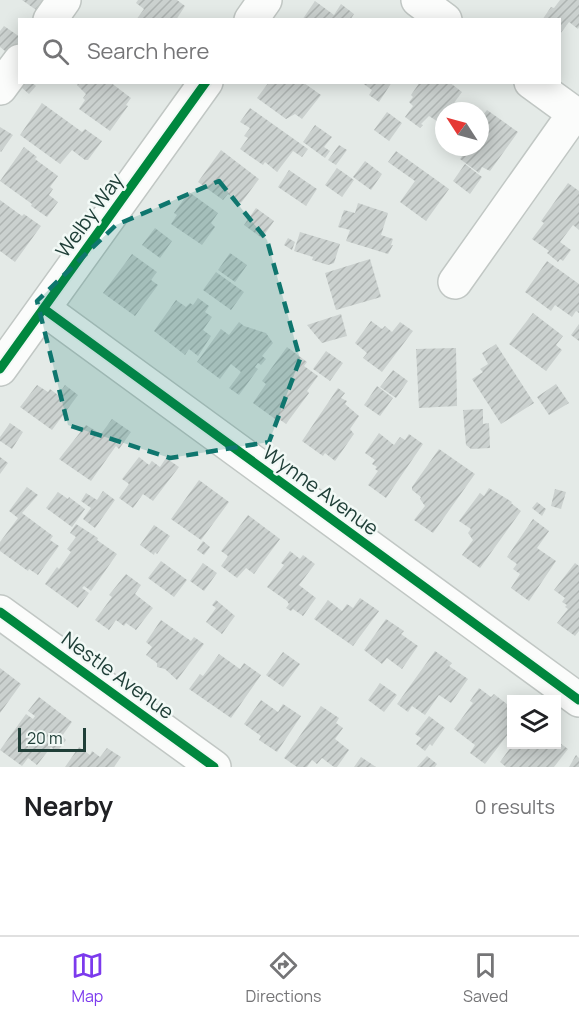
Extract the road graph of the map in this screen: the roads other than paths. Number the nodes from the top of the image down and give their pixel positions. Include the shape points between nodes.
1 (64, 0) edge
2 (265, 0) edge
3 (418, 0) edge
4 (51, 18) edge
5 (252, 18) edge
6 (442, 18) edge
7 (18, 64) edge
8 (205, 84) edge
9 (534, 84) edge
10 (0, 88) edge
11 (577, 116) edge
12 (455, 282) dead end
13 (44, 309) junction
14 (0, 369) edge
15 (0, 612) edge
16 (579, 700) edge
17 (214, 767) edge

1 - 4 street
2 - 5 street
3 - 6 street
7 - 10 street
8 - 13 street, Welby Way
9 - 11 street
11 - 12 street
13 - 14 street, Welby Way
13 - 16 street, Wynne Avenue
15 - 17 street, Nestle Avenue

